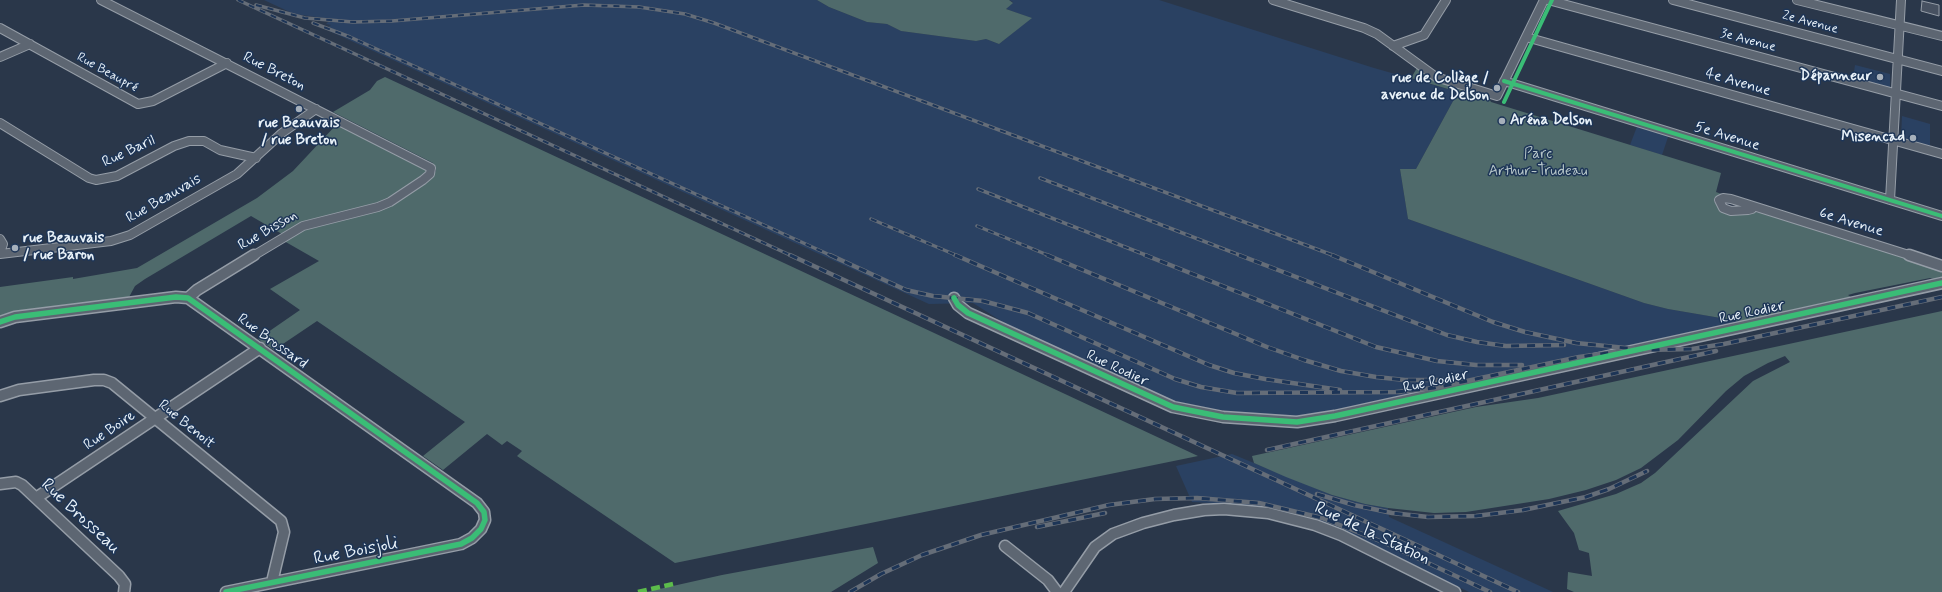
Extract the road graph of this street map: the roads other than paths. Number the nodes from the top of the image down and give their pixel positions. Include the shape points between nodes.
1 (101, 0) edge
2 (1273, 0) edge
3 (1446, 0) edge
4 (1544, 0) edge
5 (1548, 0) edge
6 (1672, 0) edge
7 (1797, 0) edge
8 (1901, 0) edge
9 (1899, 25) junction
10 (0, 28) edge
11 (1942, 36) edge
12 (1526, 37) junction
13 (30, 44) junction
14 (1393, 46) junction
15 (0, 57) edge
16 (1897, 59) junction
17 (227, 63) junction
18 (1942, 71) edge
19 (1504, 81) junction
20 (1897, 94) junction
21 (1942, 106) edge
22 (316, 109) junction
23 (0, 123) edge
24 (1894, 140) junction
25 (1942, 154) edge
26 (256, 158) junction
27 (431, 171) joint
28 (1890, 200) junction
29 (1752, 206) dead end
30 (1942, 216) edge
31 (0, 239) edge
32 (0, 254) edge
33 (1942, 266) edge
34 (1942, 283) edge
35 (188, 298) junction
36 (954, 298) dead end
37 (0, 322) edge
38 (260, 348) junction
39 (0, 396) edge
40 (155, 419) junction
41 (0, 484) edge
42 (36, 498) junction
43 (484, 524) joint
44 (1005, 546) dead end
45 (272, 582) junction
46 (124, 592) edge
47 (226, 592) edge
48 (1057, 592) edge
49 (1064, 592) edge
50 (1455, 592) edge

1 - 17 street, Rue Breton
2 - 14 street via 1364,28
3 - 14 street via 1424,35
4 - 12 street
5 - 20 street, 3e Avenue
6 - 16 street, 2e Avenue
7 - 9 street
8 - 9 street
9 - 11 street
9 - 16 street
10 - 13 street, Rue Beaupré
12 - 19 street
12 - 24 street, 4e Avenue
13 - 15 street
13 - 17 street, Rue Beaupré via 138,104 153,101
14 - 19 street via 1436,77 1496,96
16 - 18 street, 2e Avenue
16 - 20 street
17 - 22 street, Rue Breton
19 - 28 street, 5e Avenue
20 - 21 street, 3e Avenue
20 - 24 street
22 - 26 street, Rue Beauvais via 282,132
22 - 27 street, Rue Breton via 426,164
23 - 26 street, Rue Baril via 96,180 117,176 174,146 189,141 204,141 220,150
24 - 25 street, 4e Avenue
24 - 28 street
26 - 32 street, Rue Beauvais via 237,174 120,239
27 - 35 street, Rue Bisson via 423,180 382,206 299,227
28 - 30 street, 5e Avenue
29 - 33 street, 6e Avenue
31 - 32 street via 3,244
34 - 36 street, Rue Rodier via 1335,416 1297,422 1223,417 1173,407 968,313
35 - 37 street via 168,298 15,317
35 - 38 street, Rue Brossard
38 - 40 street, Rue Boire
38 - 43 street, Rue Brossard via 477,503 484,512
39 - 40 street, Rue Benoit via 19,390 104,380 112,383
40 - 42 street, Rue Boire
40 - 45 street, Rue Benoit via 283,524 283,536
41 - 42 street, Rue Brosseau via 19,483
42 - 46 street, Rue Brosseau via 119,576 125,584
43 - 45 street, Rue Boisjoli via 477,534 461,544
44 - 48 street via 1048,580
45 - 47 street, Rue Boisjoli
49 - 50 street, Rue de la Station via 1095,547 1113,534 1174,515 1224,509 1268,513 1315,525

